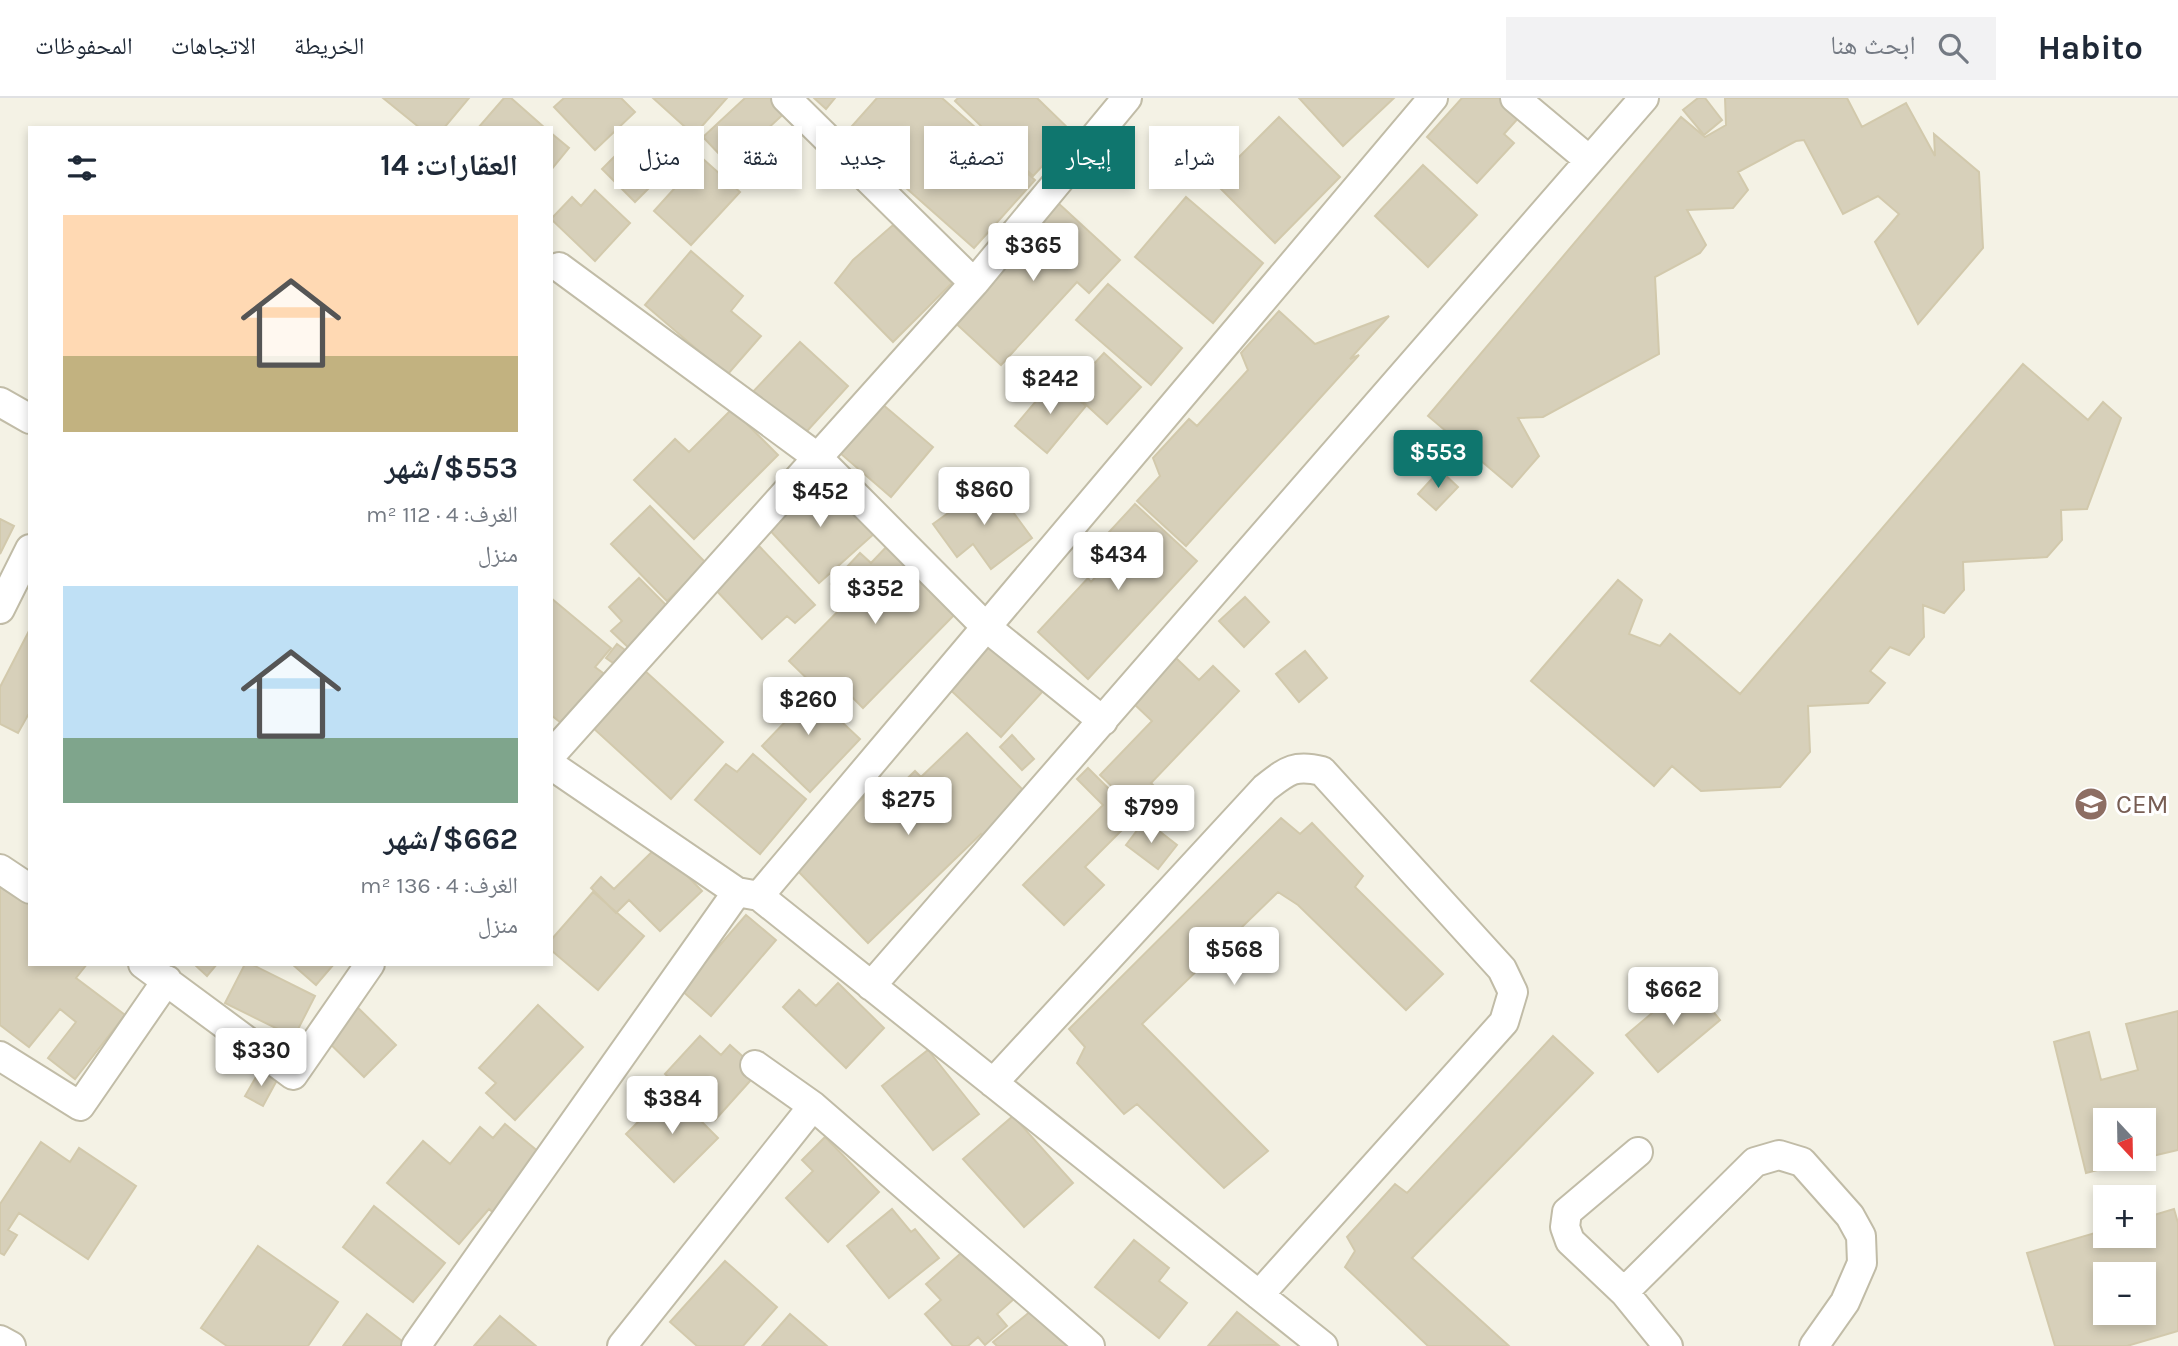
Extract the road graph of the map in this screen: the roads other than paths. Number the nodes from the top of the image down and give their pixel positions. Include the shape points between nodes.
1 (786, 98) edge
2 (1127, 98) edge
3 (1433, 98) edge
4 (1515, 98) edge
5 (1644, 98) edge
6 (1589, 160) junction
7 (559, 267) dead end
8 (974, 283) junction
9 (0, 402) edge
10 (28, 418) edge
11 (817, 457) junction
12 (28, 555) edge
13 (13, 598) edge
14 (986, 627) junction
15 (1103, 722) junction
16 (553, 753) edge
17 (553, 766) edge
18 (0, 869) edge
19 (28, 888) edge
20 (748, 894) junction
21 (146, 966) edge
22 (369, 966) edge
23 (167, 980) junction
24 (872, 986) junction
25 (0, 1056) edge
26 (755, 1065) dead end
27 (993, 1083) junction
28 (813, 1106) junction
29 (1638, 1152) dead end
30 (1624, 1292) junction
31 (1259, 1295) junction
32 (0, 1340) edge
33 (11, 1346) edge
34 (416, 1346) edge
35 (622, 1346) edge
36 (1090, 1346) edge
37 (1323, 1346) edge
38 (1668, 1346) edge
39 (1814, 1346) edge

1 - 8 street
2 - 8 street
3 - 14 street
4 - 6 street
5 - 6 street
6 - 15 street
7 - 11 street
8 - 11 street
9 - 10 street
11 - 14 street
11 - 16 street
12 - 13 street
14 - 15 street
14 - 20 street
15 - 24 street
17 - 20 street
18 - 19 street
20 - 24 street
20 - 34 street
21 - 23 street
22 - 23 street via 293,1075
23 - 25 street via 80,1107
24 - 27 street
26 - 28 street
27 - 31 street
27 - 31 street via 1265,788 1284,773 1304,766 1322,771 1502,970 1513,992 1504,1021
28 - 35 street
28 - 36 street
29 - 30 street via 1567,1212 1565,1227 1570,1241
30 - 38 street
30 - 39 street via 1755,1162 1779,1155 1802,1162 1850,1216 1861,1236 1862,1263 1845,1302
31 - 37 street
32 - 33 street

